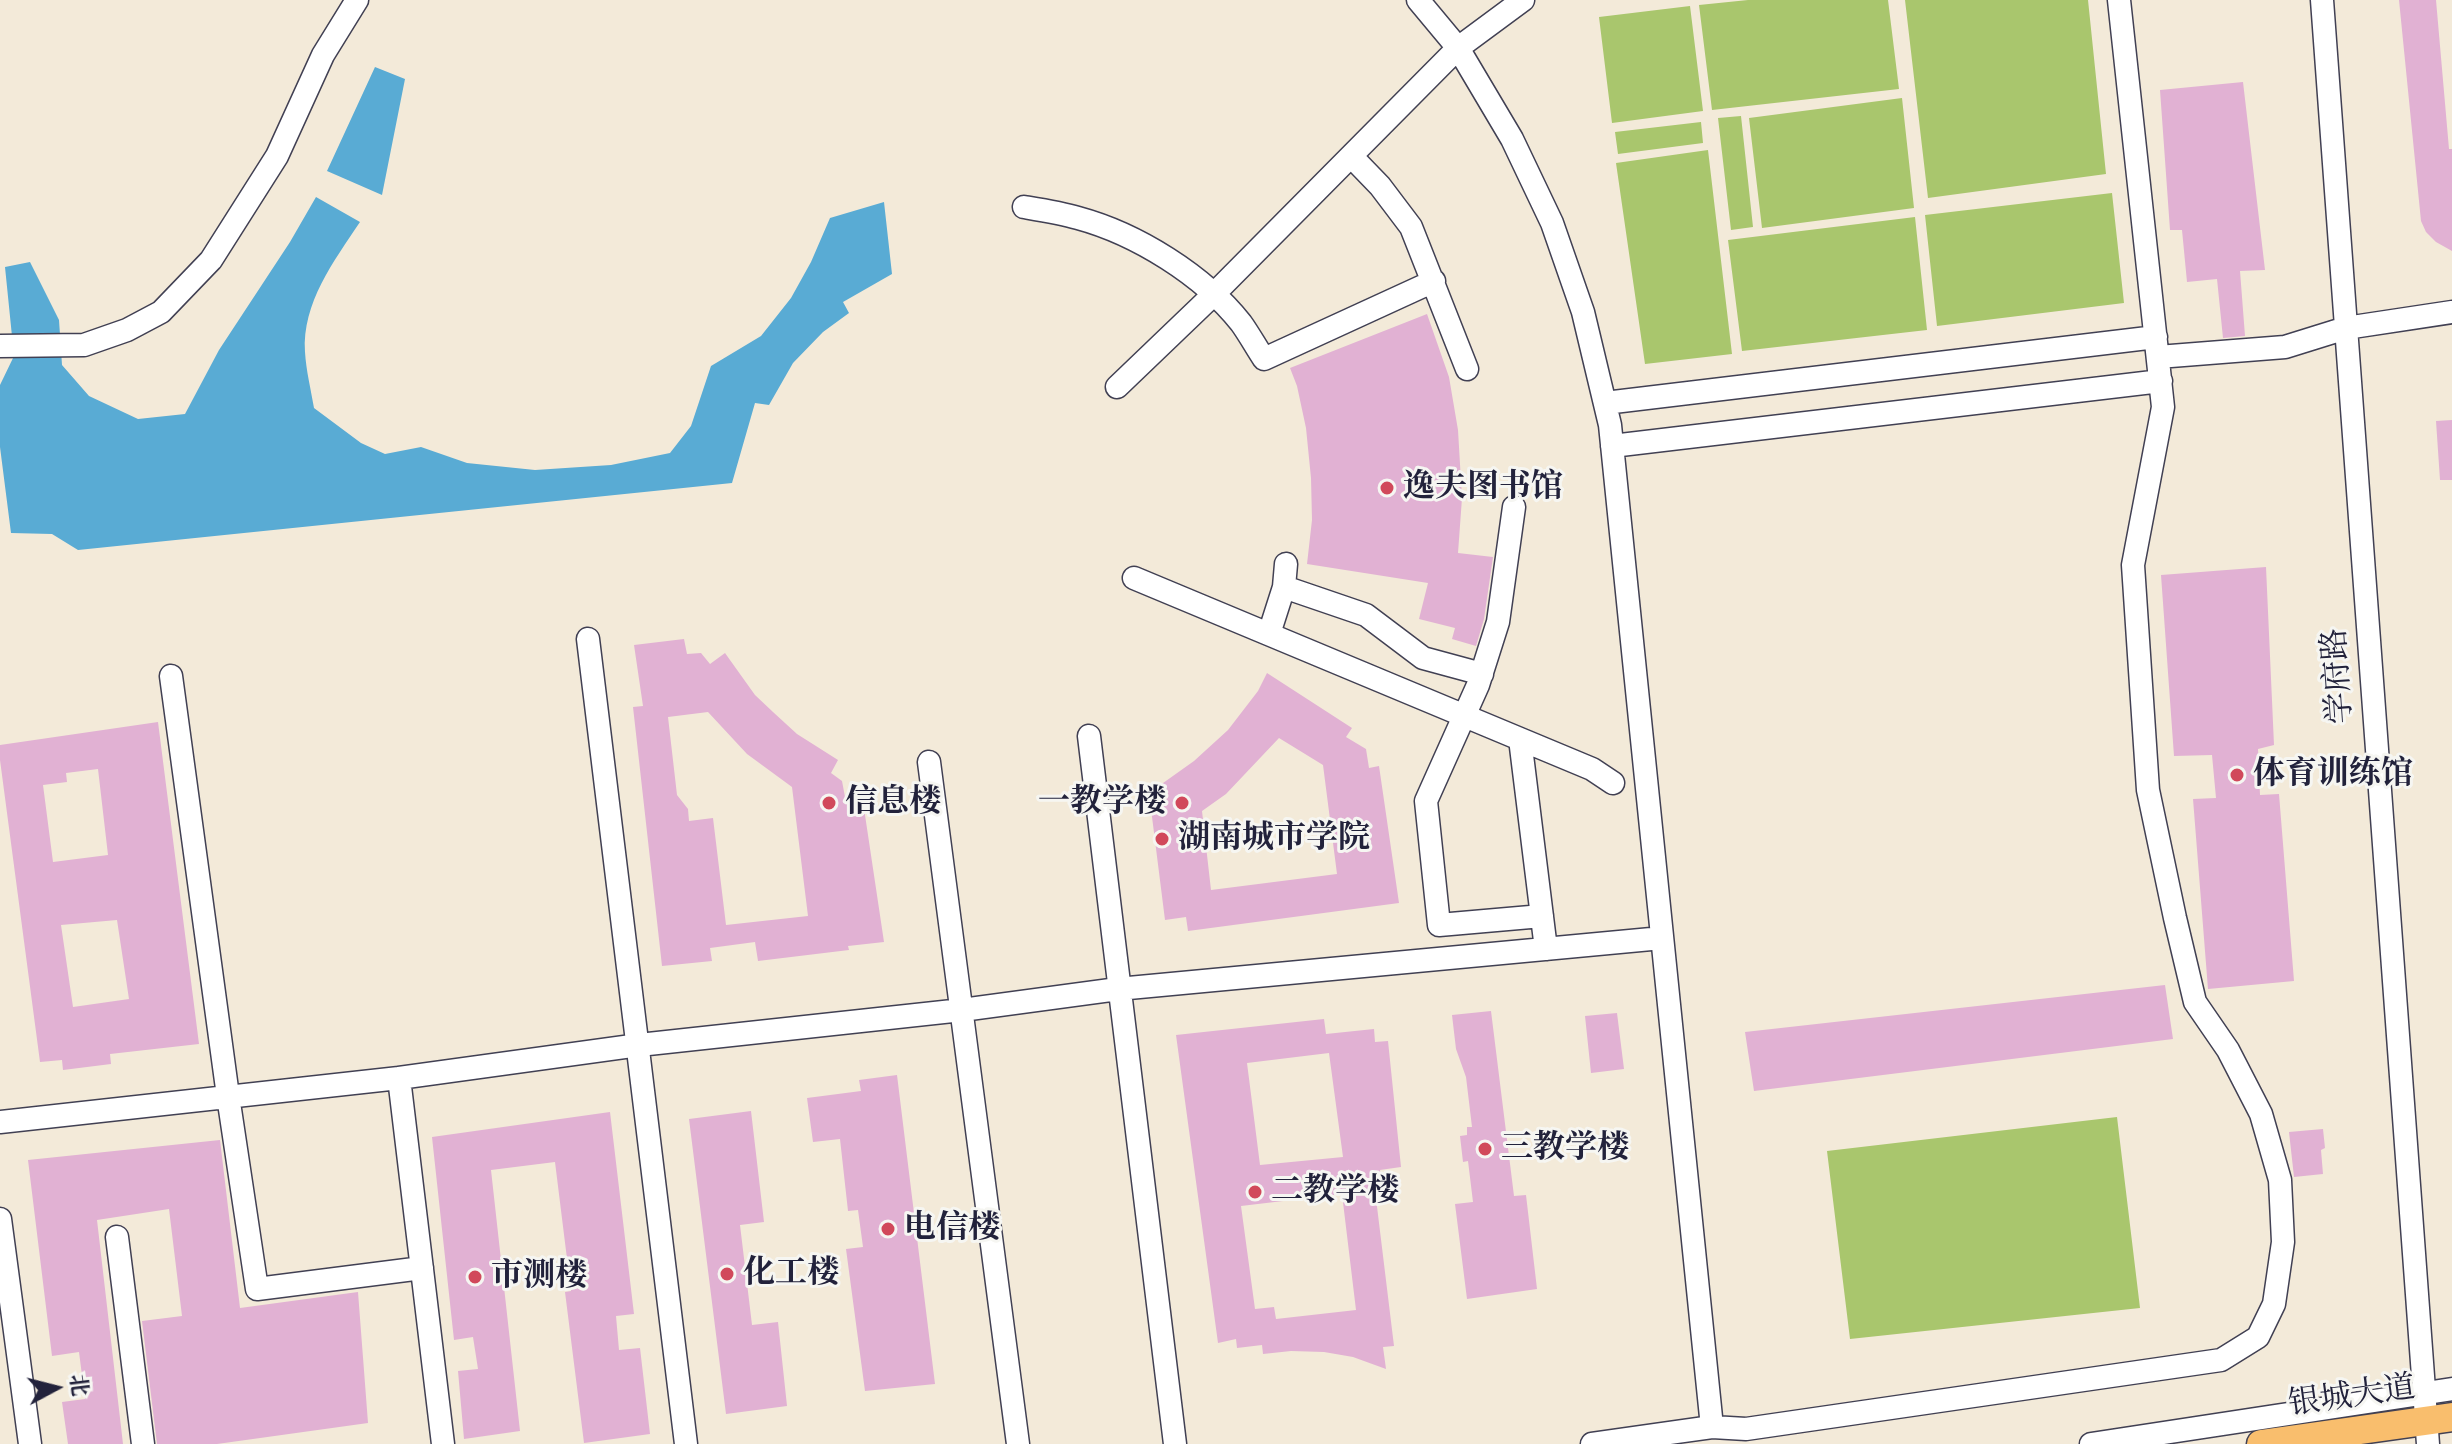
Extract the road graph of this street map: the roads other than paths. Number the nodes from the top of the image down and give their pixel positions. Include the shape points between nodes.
1 (357, 0) edge
2 (1418, 0) edge
3 (1523, 0) edge
4 (2119, 0) edge
5 (2322, 0) edge
6 (1458, 48) junction
7 (1351, 156) junction
8 (1024, 207) dead end
9 (1434, 281) junction
10 (1214, 294) junction
11 (2452, 312) edge
12 (2346, 328) junction
13 (0, 346) edge
14 (2157, 347) junction
15 (1467, 369) dead end
16 (2161, 381) junction
17 (1117, 387) dead end
18 (1605, 403) junction
19 (1612, 446) junction
20 (1514, 507) dead end
21 (1286, 564) dead end
22 (1134, 578) dead end
23 (1284, 587) junction
24 (1269, 634) junction
25 (588, 639) dead end
26 (1482, 674) junction
27 (171, 676) dead end
28 (1464, 716) junction
29 (1089, 736) dead end
30 (1520, 739) junction
31 (929, 762) dead end
32 (1613, 783) dead end
33 (1542, 916) junction
34 (1662, 938) junction
35 (1546, 949) junction
36 (1118, 989) junction
37 (962, 1010) junction
38 (639, 1045) junction
39 (399, 1078) junction
40 (228, 1096) junction
41 (0, 1122) edge
42 (0, 1219) edge
43 (117, 1237) dead end
44 (422, 1268) junction
45 (2452, 1389) edge
46 (2433, 1418) edge
47 (1712, 1427) junction
48 (30, 1444) edge
49 (143, 1444) edge
50 (443, 1444) edge
51 (686, 1444) edge
52 (1018, 1444) edge
53 (1175, 1444) edge
54 (1592, 1444) edge
55 (2091, 1444) edge
56 (2261, 1444) edge

1 - 13 street via 323,55 277,156 211,260 161,312 84,345
2 - 6 street
3 - 6 street
4 - 14 street
5 - 12 street, 学府路
6 - 7 street
6 - 18 street via 1512,139 1552,223 1583,312
7 - 9 street via 1411,227
7 - 10 street
8 - 10 street via 1123,234
9 - 10 street via 1264,359
9 - 15 street
10 - 17 street
11 - 12 street
12 - 14 street via 2285,347
12 - 46 street, 学府路
14 - 16 street
14 - 18 street
16 - 19 street
16 - 47 street via 2163,407 2133,565 2148,790 2195,1002 2228,1050 2261,1114 2280,1180 2283,1242 2274,1304 2258,1337 2221,1360 1746,1429
18 - 19 street
19 - 34 street
20 - 26 street via 1498,622
21 - 23 street
22 - 24 street
23 - 24 street
23 - 26 street via 1366,615 1423,658
24 - 28 street
25 - 38 street
26 - 28 street
27 - 40 street
28 - 30 street
28 - 33 street via 1426,801 1439,925
29 - 36 street
30 - 32 street
30 - 33 street
31 - 37 street
33 - 35 street
34 - 35 street
34 - 47 street
35 - 36 street
36 - 37 street
36 - 53 street
37 - 38 street
37 - 52 street
38 - 39 street
38 - 51 street
39 - 40 street
39 - 44 street
40 - 41 street
40 - 44 street via 257,1289
42 - 48 street
43 - 49 street
44 - 50 street
45 - 46 street
46 - 55 street
46 - 56 main road, 银城大道
47 - 54 street

